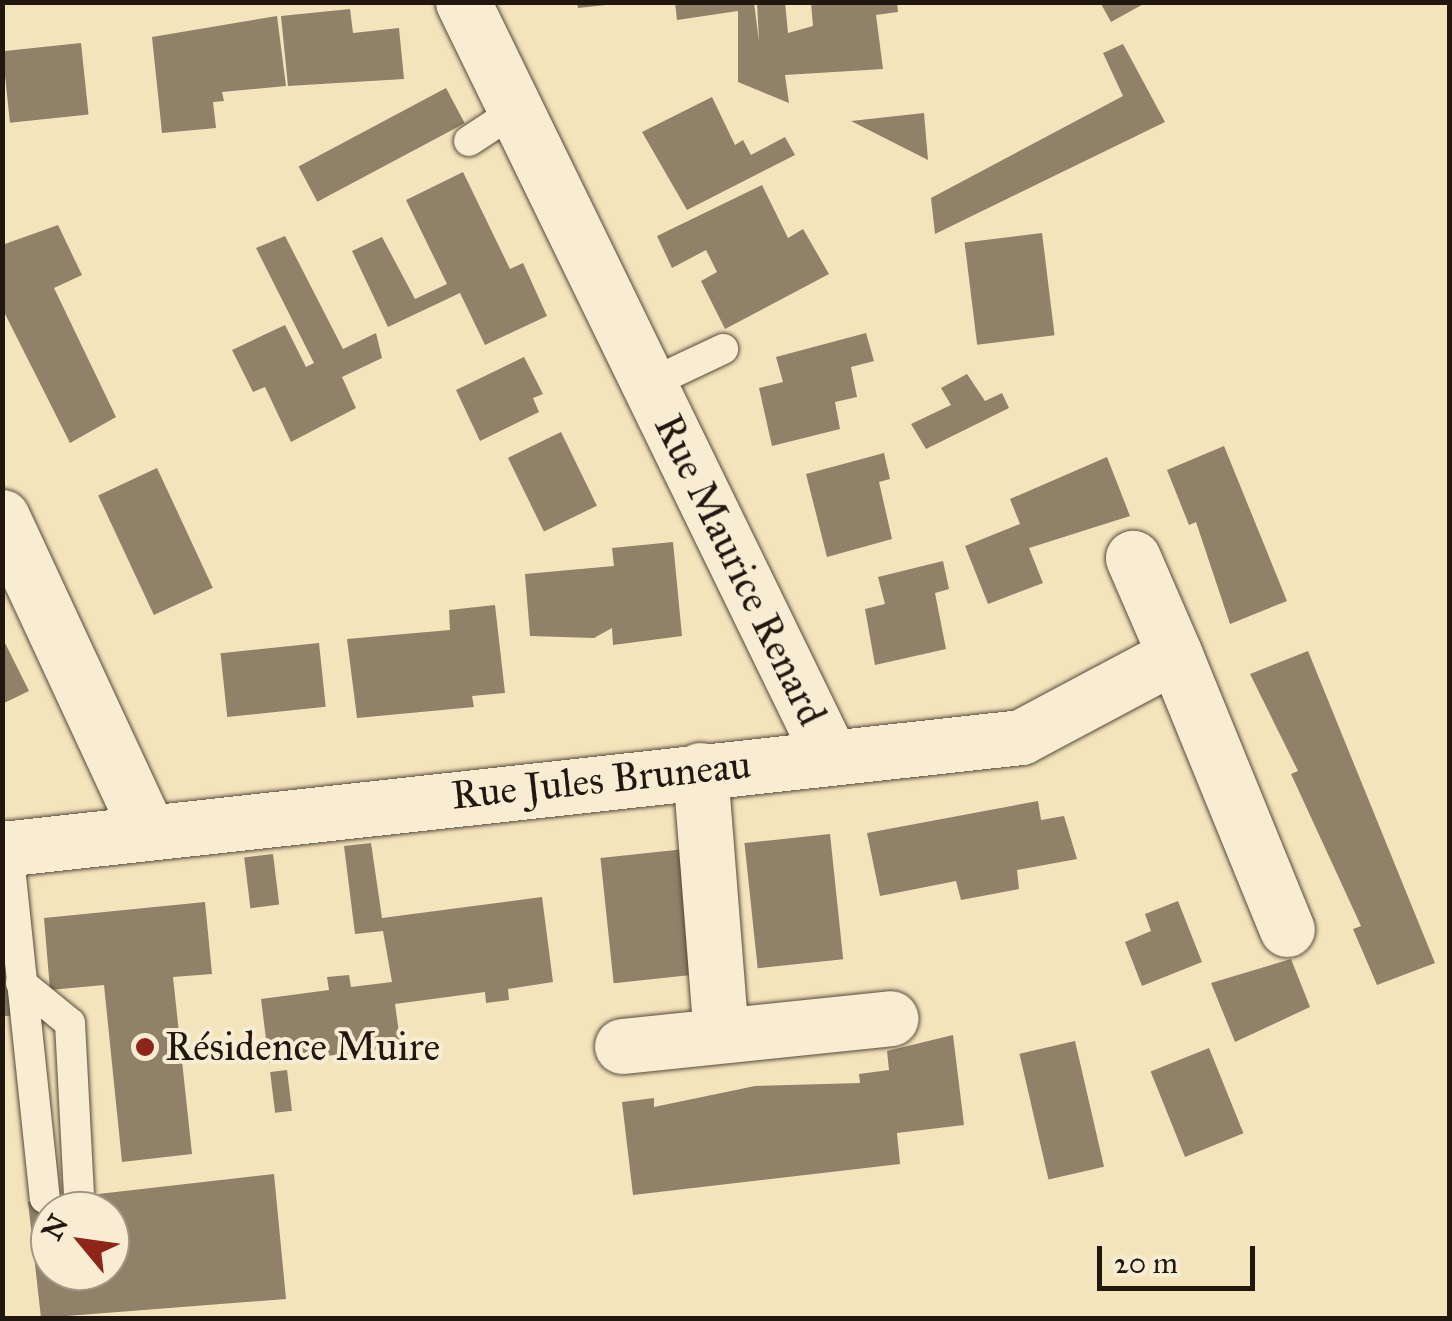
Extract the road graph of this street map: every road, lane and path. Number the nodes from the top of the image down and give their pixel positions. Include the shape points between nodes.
1 (463, 2) edge
2 (516, 110) junction
3 (469, 141) dead end
4 (724, 350) dead end
5 (649, 384) junction
6 (2, 517) edge
7 (1134, 558) dead end
8 (1175, 655) junction
9 (830, 756) junction
10 (700, 770) junction
11 (147, 830) junction
12 (5, 849) edge
13 (1288, 928) dead end
14 (21, 983) junction
15 (892, 1018) dead end
16 (720, 1034) junction
17 (622, 1046) dead end
18 (44, 1191) edge
19 (79, 1191) edge

1 - 2 street, Rue Maurice Renard
2 - 3 lane
2 - 5 street, Rue Maurice Renard
4 - 5 lane, Rue Maurice Renard
5 - 9 street, Rue Maurice Renard
6 - 11 street
7 - 8 street
8 - 9 street, Rue Jules Bruneau via 1021,737
8 - 13 street
9 - 10 street, Rue Jules Bruneau
10 - 11 street, Rue Jules Bruneau
10 - 16 street
11 - 12 street, Rue Jules Bruneau
12 - 14 lane, Rue Jules Bruneau
14 - 18 lane, Rue Jules Bruneau
14 - 19 lane via 70,1023
15 - 16 street
16 - 17 street

